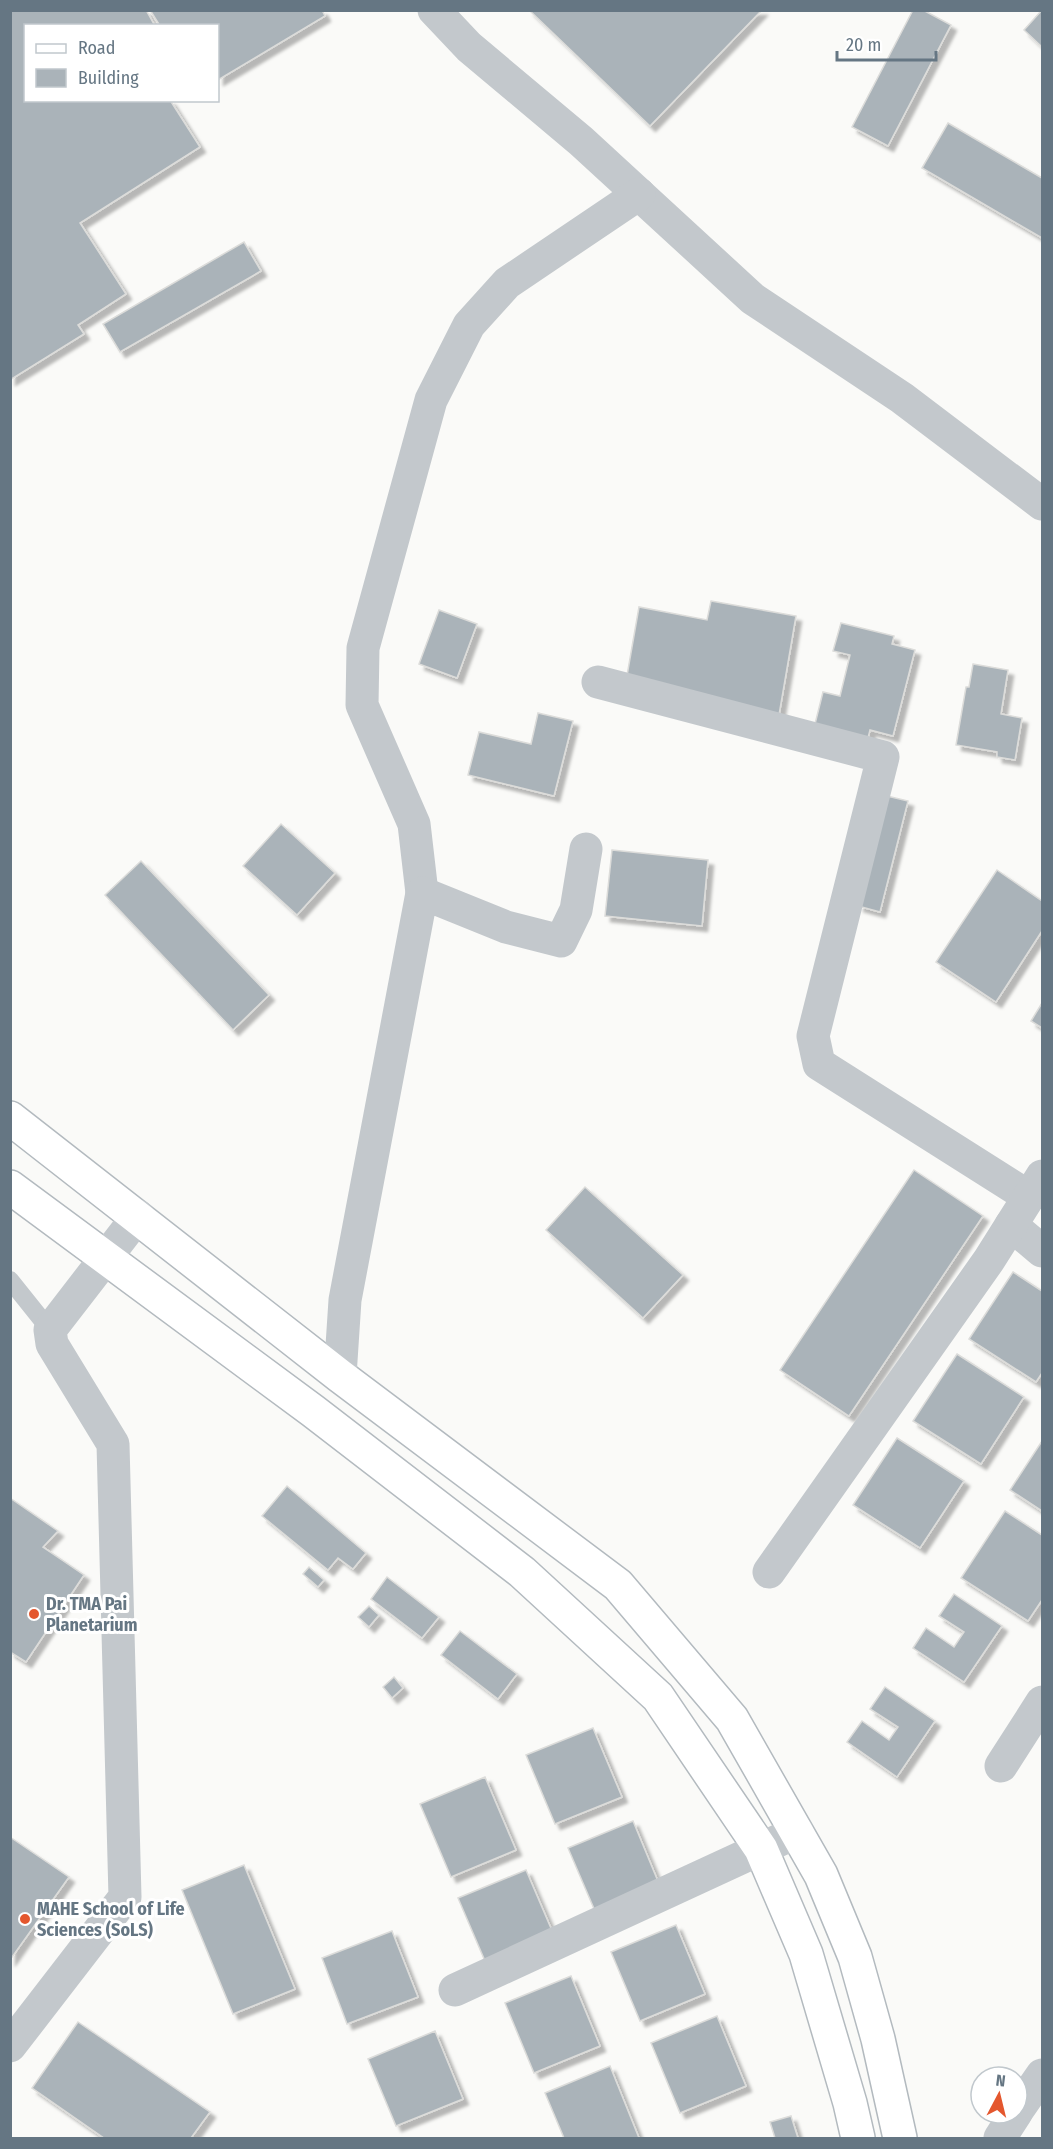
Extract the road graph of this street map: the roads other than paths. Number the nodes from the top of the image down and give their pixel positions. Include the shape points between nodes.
1 (434, 10) edge
2 (639, 194) junction
3 (1042, 504) edge
4 (598, 682) dead end
5 (586, 849) dead end
6 (422, 893) junction
7 (10, 1118) edge
8 (1036, 1186) edge
9 (10, 1187) edge
10 (138, 1216) junction
11 (1011, 1225) junction
12 (1042, 1251) edge
13 (106, 1257) junction
14 (10, 1280) edge
15 (50, 1330) junction
16 (340, 1376) junction
17 (769, 1572) dead end
18 (1042, 1702) edge
19 (1002, 1766) dead end
20 (797, 1832) junction
21 (761, 1849) junction
22 (455, 1989) dead end
23 (10, 2046) edge
24 (1042, 2075) edge
25 (1029, 2094) edge
26 (1008, 2125) edge
27 (858, 2139) edge
28 (900, 2139) edge
29 (1000, 2139) edge

1 - 2 street via 469,47
2 - 3 street via 753,299 902,398
2 - 6 street via 507,283 469,325 431,400 363,648 362,682 362,705 414,824
4 - 8 street via 883,757 813,1036 819,1064
5 - 6 street via 576,910 561,940 506,927
6 - 16 street via 345,1300
7 - 10 main road
8 - 11 street
9 - 13 main road
10 - 13 street
10 - 16 main road
11 - 12 street
11 - 17 street
13 - 15 street
13 - 21 main road via 522,1572 658,1697
14 - 15 lane
15 - 23 street via 52,1344 113,1444 125,1898
16 - 20 main road via 618,1585 732,1719
18 - 19 street
20 - 21 street
20 - 28 main road via 821,1875 855,1957
21 - 22 street
21 - 27 main road via 806,1954
24 - 25 street
26 - 29 street

